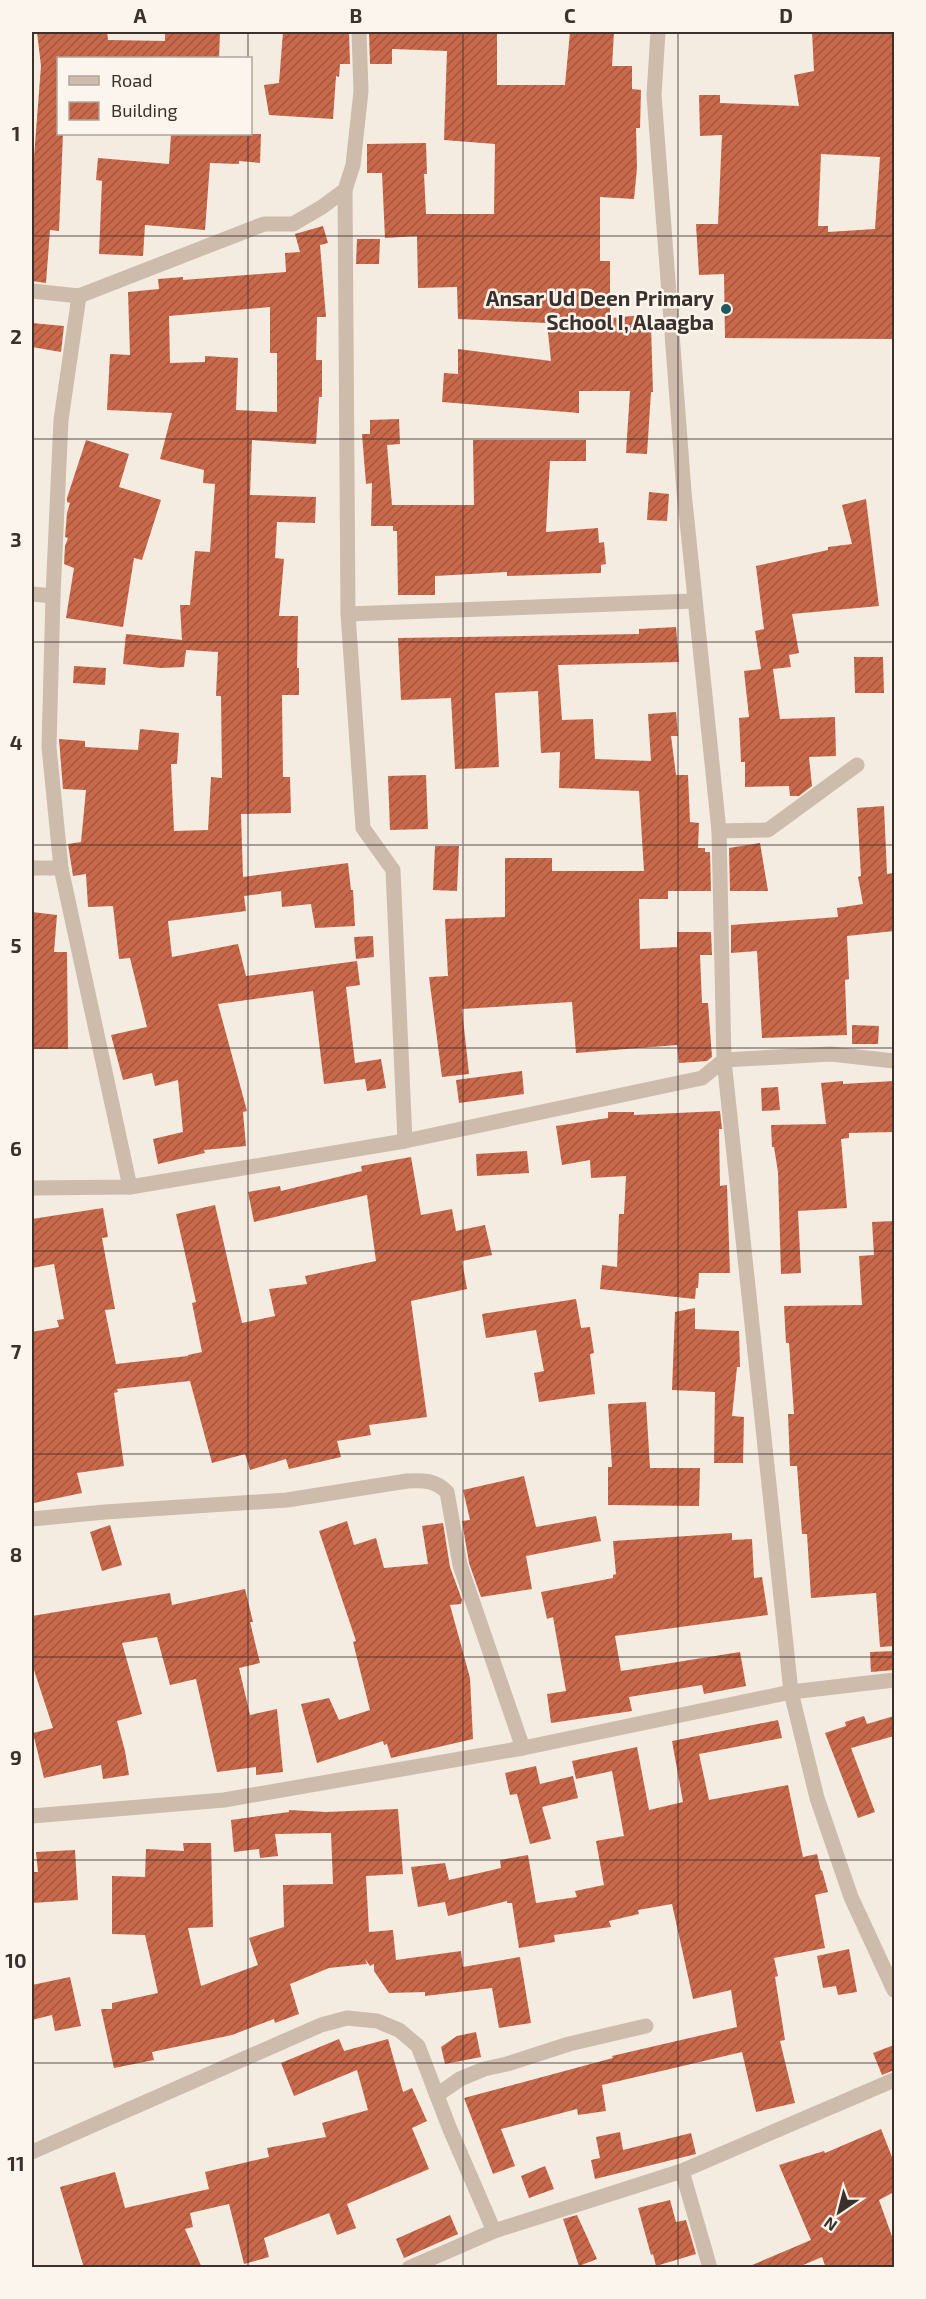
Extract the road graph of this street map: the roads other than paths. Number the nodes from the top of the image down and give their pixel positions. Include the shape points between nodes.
1 (359, 32) edge
2 (658, 32) edge
3 (345, 190) junction
4 (32, 291) edge
5 (79, 296) junction
6 (32, 594) edge
7 (53, 596) junction
8 (694, 601) junction
9 (348, 614) junction
10 (857, 765) dead end
11 (719, 831) junction
12 (32, 868) edge
13 (61, 868) junction
14 (724, 1060) junction
15 (894, 1061) edge
16 (405, 1141) junction
17 (130, 1187) junction
18 (32, 1188) edge
19 (32, 1519) edge
20 (894, 1680) edge
21 (791, 1692) junction
22 (523, 1748) junction
23 (32, 1816) edge
24 (894, 1990) edge
25 (646, 2026) dead end
26 (894, 2080) edge
27 (437, 2096) junction
28 (32, 2152) edge
29 (682, 2172) junction
30 (494, 2231) junction
31 (409, 2268) edge
32 (710, 2268) edge

1 - 3 street via 361,91 353,165
2 - 8 street via 654,95
3 - 5 street via 293,224 264,224
3 - 9 street
4 - 5 street
5 - 7 street via 61,420
6 - 7 street
7 - 13 street via 50,747
8 - 9 street
8 - 11 street
9 - 16 street via 363,828 393,870
10 - 11 street via 768,830
11 - 14 street
12 - 13 street
13 - 17 street
14 - 15 street via 831,1054
14 - 16 street via 702,1078
14 - 21 street
16 - 17 street
17 - 18 street
19 - 22 street via 287,1500 407,1481 439,1484 447,1492 460,1565
20 - 21 street
21 - 22 street
21 - 24 street via 818,1798 851,1897
22 - 23 street via 224,1800
25 - 27 street via 484,2069 460,2079
26 - 29 street
27 - 28 street via 418,2046 399,2030 377,2021 347,2018 321,2025
27 - 30 street
29 - 30 street
29 - 32 street
30 - 31 street

